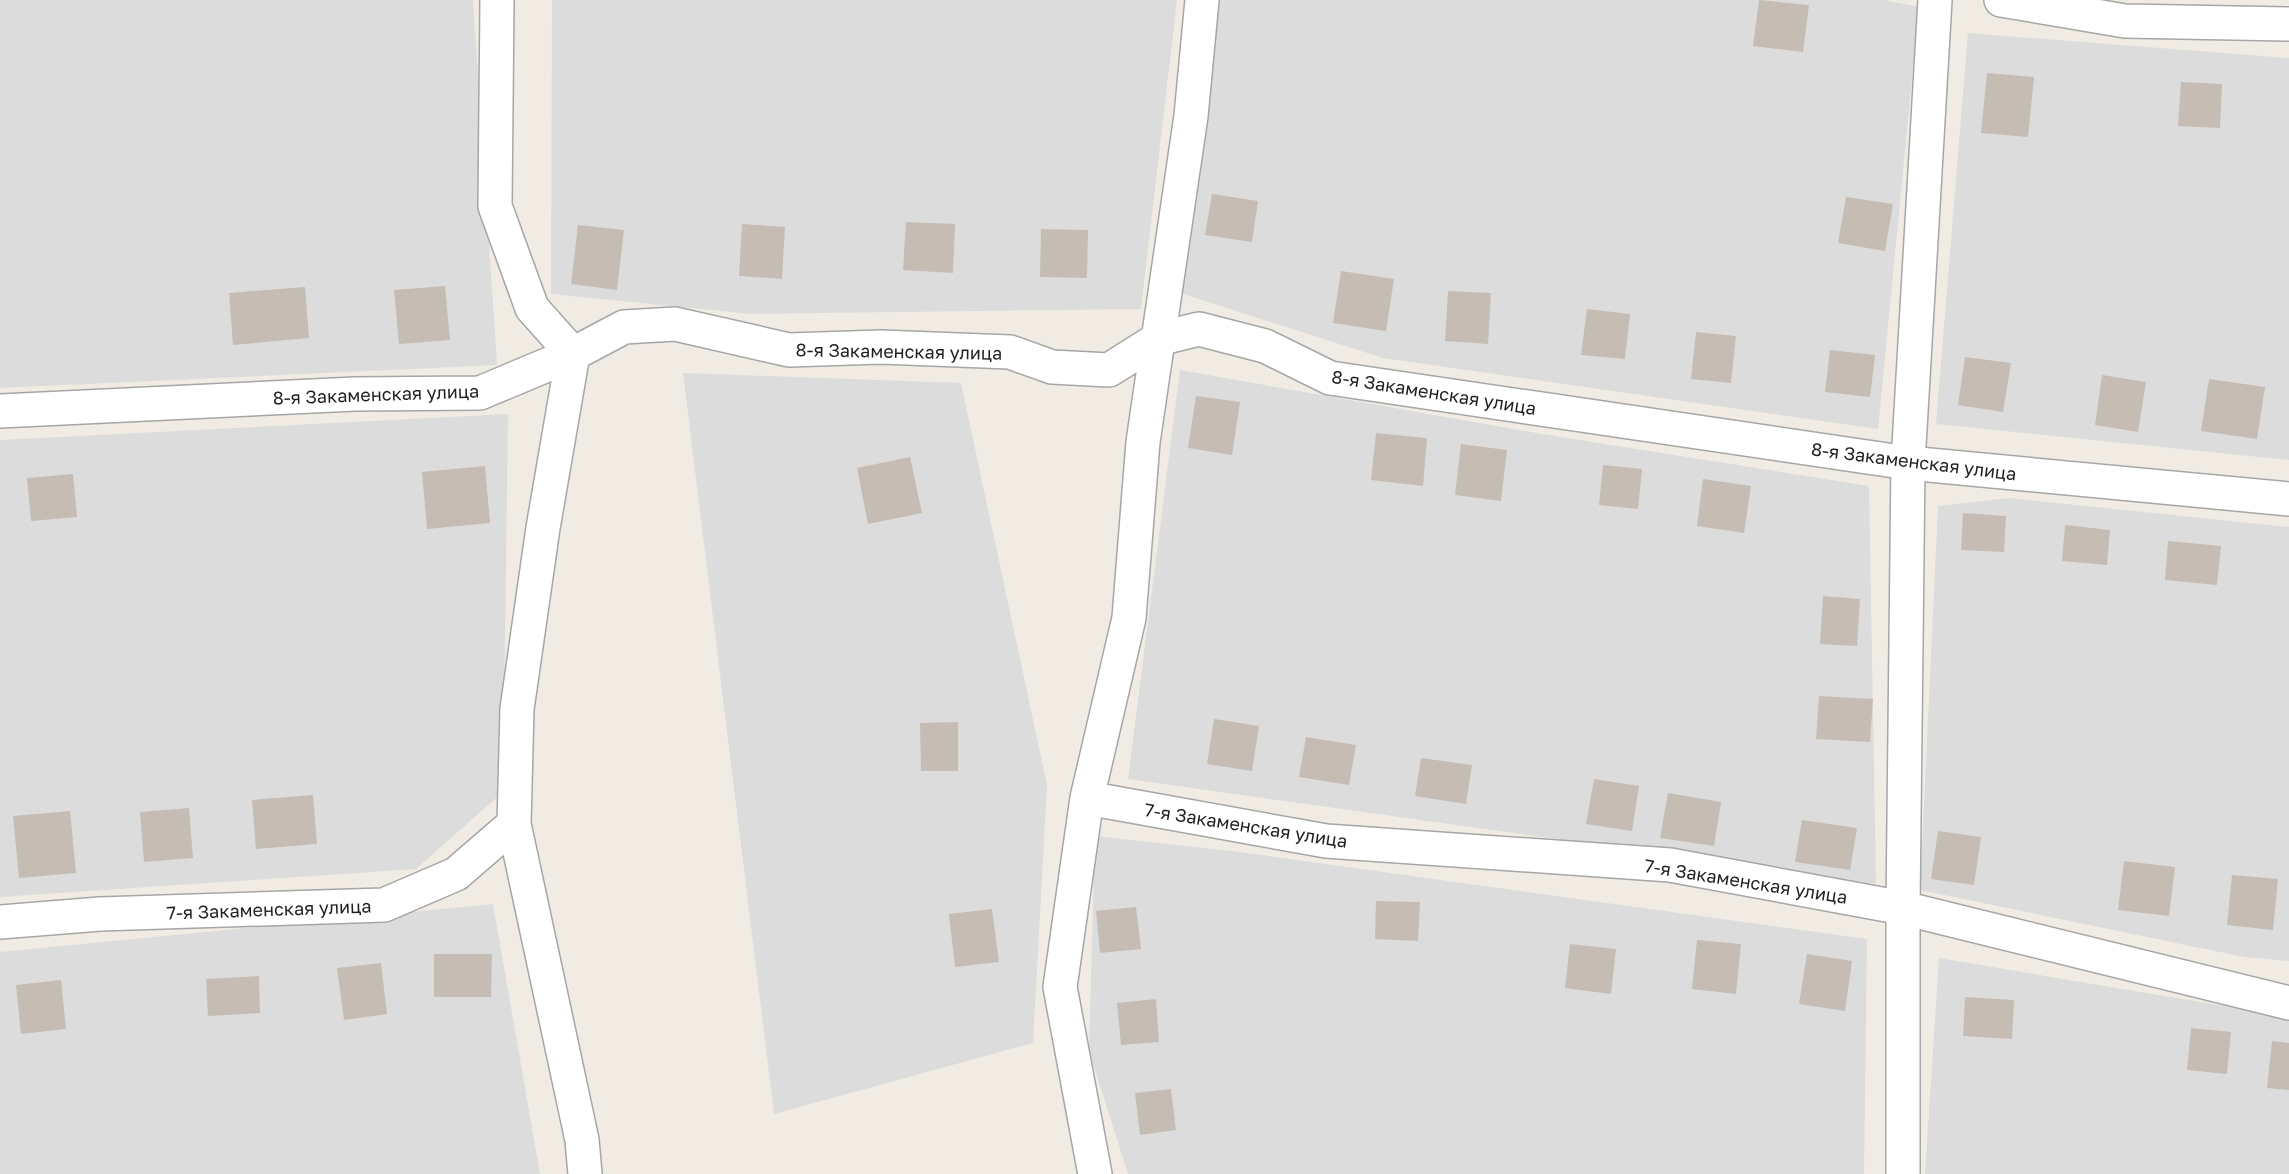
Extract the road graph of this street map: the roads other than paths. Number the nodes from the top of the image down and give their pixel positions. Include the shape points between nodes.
1 (497, 0) edge
2 (1202, 0) edge
3 (1935, 0) edge
4 (2001, 0) edge
5 (2289, 24) edge
6 (1158, 339) junction
7 (573, 354) junction
8 (0, 411) edge
9 (1908, 464) junction
10 (2289, 499) edge
11 (1087, 798) junction
12 (514, 824) junction
13 (1903, 908) junction
14 (0, 922) edge
15 (2289, 1003) edge
16 (585, 1174) edge
17 (1095, 1174) edge
18 (1903, 1174) edge

1 - 7 street via 495,206 532,308
2 - 6 street via 1191,116
3 - 9 street
4 - 5 street via 2125,21
6 - 7 street, 8-я Закаменская улица via 1109,370 1052,367 1010,352 881,347 789,350 675,324 624,327
6 - 9 street, 8-я Закаменская улица via 1199,329 1265,346 1330,378
6 - 11 street via 1143,442 1129,618
7 - 8 street, 8-я Закаменская улица via 480,393 355,394
7 - 12 street via 517,709
9 - 10 street, 8-я Закаменская улица
9 - 13 street
11 - 13 street, 7-я Закаменская улица via 1326,841 1671,865
11 - 17 street via 1060,987
12 - 14 street, 7-я Закаменская улица via 456,874 384,905 100,914
12 - 16 street via 582,1140
13 - 15 street, 7-я Закаменская улица
13 - 18 street

